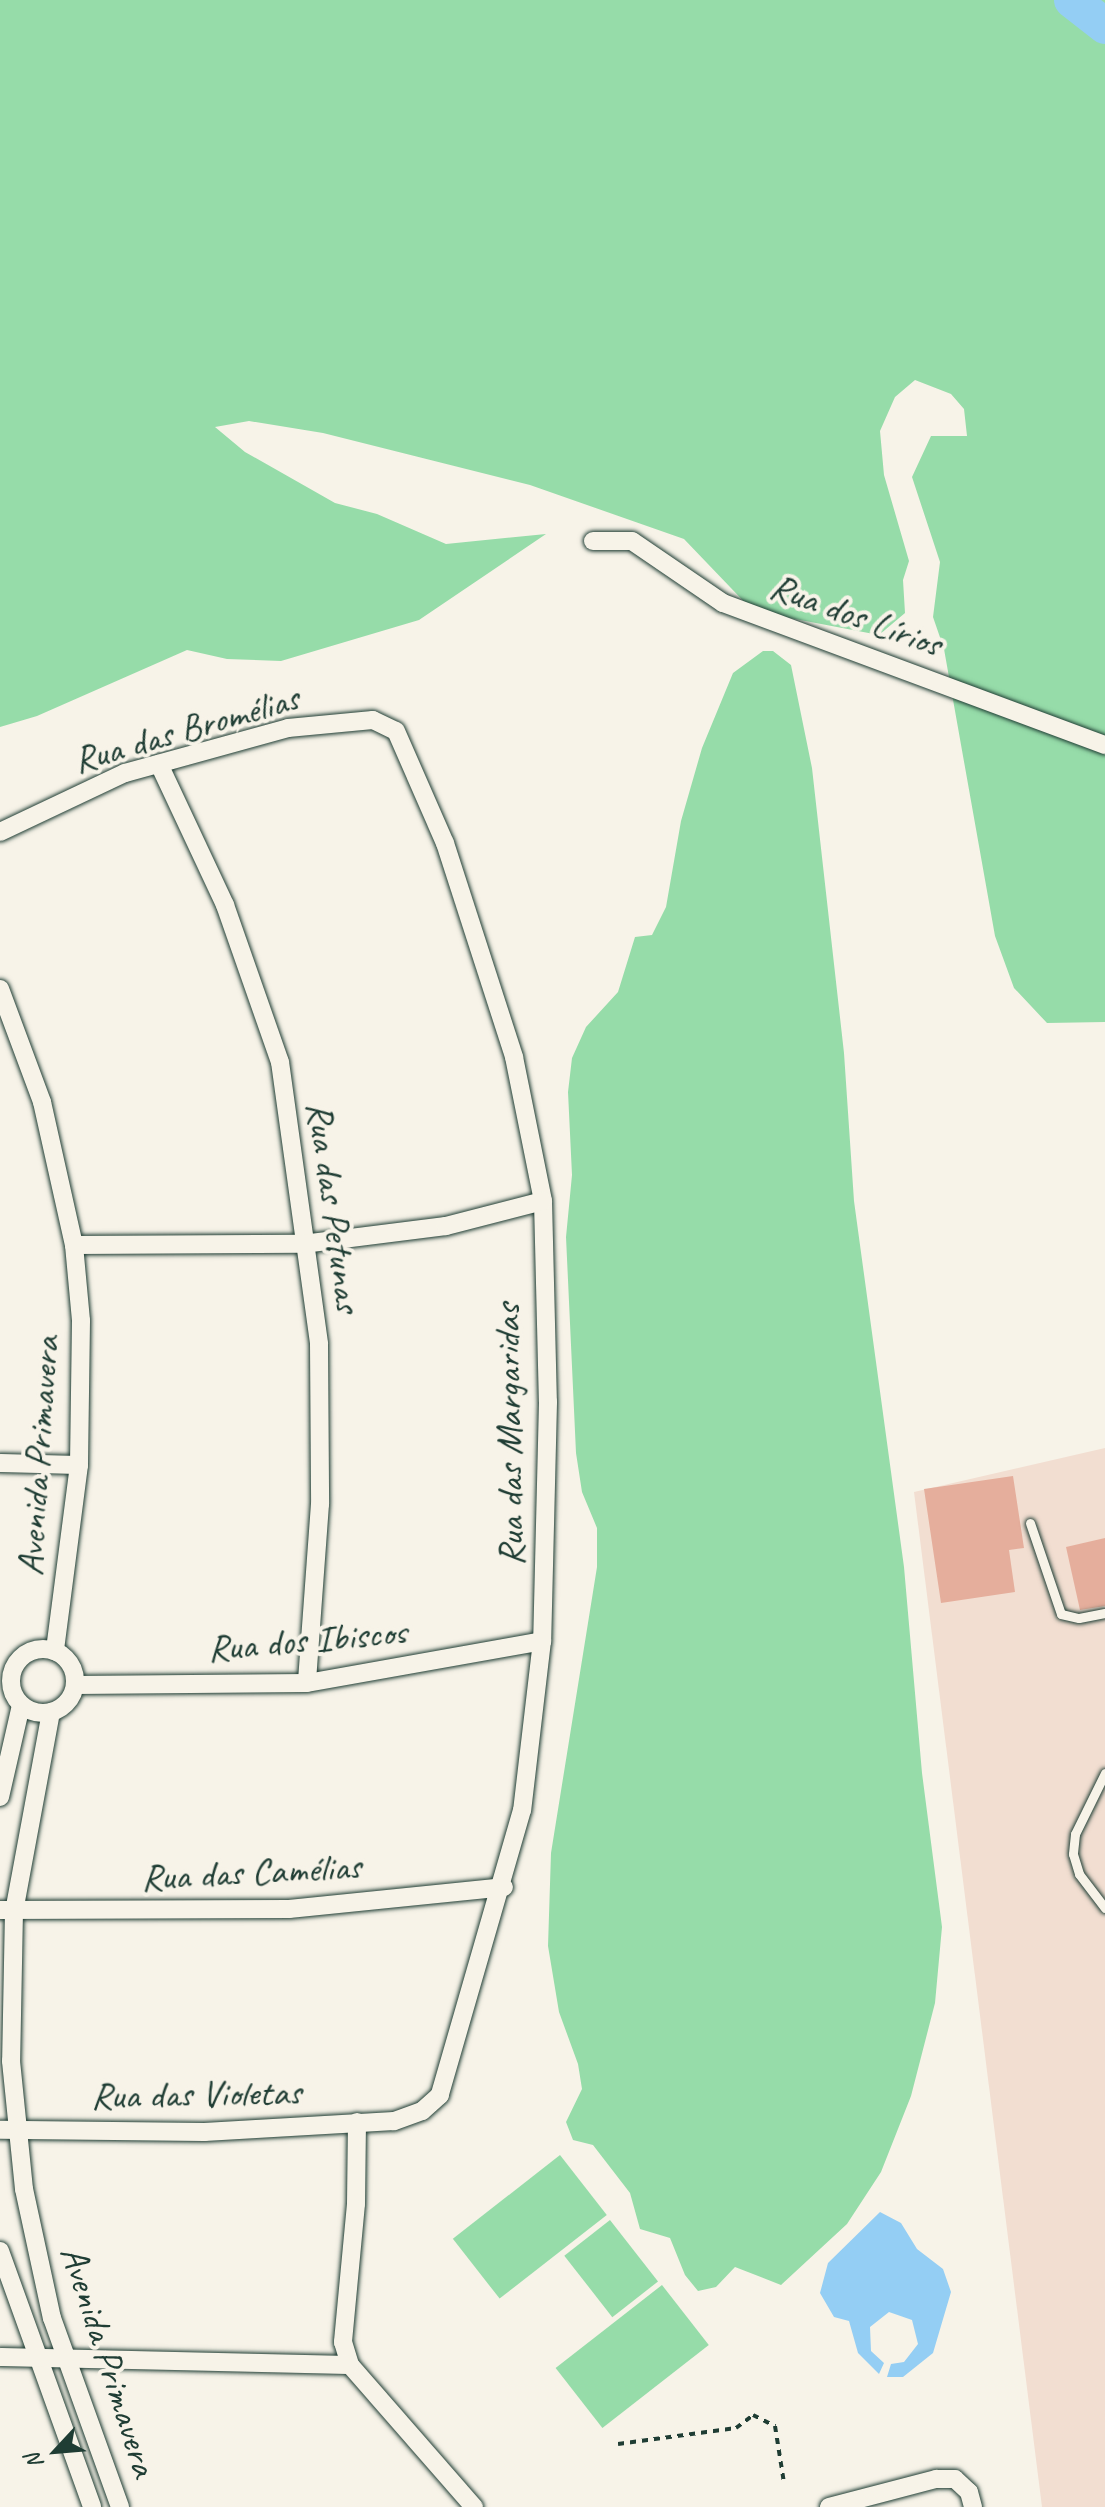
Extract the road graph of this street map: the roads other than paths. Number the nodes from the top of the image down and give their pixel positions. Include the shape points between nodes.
1 (593, 541) dead end
2 (396, 731) joint
3 (1105, 745) edge
4 (159, 764) junction
5 (0, 832) edge
6 (0, 989) edge
7 (543, 1201) junction
8 (303, 1244) junction
9 (74, 1245) junction
10 (0, 1463) edge
11 (79, 1465) junction
12 (1030, 1523) dead end
13 (1104, 1616) edge
14 (542, 1641) junction
15 (55, 1651) junction
16 (5, 1679) edge
17 (307, 1683) junction
18 (75, 1685) junction
19 (21, 1705) junction
20 (51, 1712) junction
21 (1105, 1773) edge
22 (0, 1797) edge
23 (504, 1887) junction
24 (1105, 1908) edge
25 (7, 1911) edge
26 (394, 2121) joint
27 (357, 2122) junction
28 (9, 2129) edge
29 (0, 2251) edge
30 (0, 2357) edge
31 (64, 2357) junction
32 (34, 2359) junction
33 (350, 2365) junction
34 (92, 2507) edge
35 (120, 2507) edge
36 (474, 2507) edge
37 (829, 2507) edge
38 (973, 2507) edge

1 - 3 street, Rua dos Lírios via 632,541 723,603
2 - 4 street, Rua das Bromélias via 373,720 288,728
2 - 7 street, Rua das Margaridas via 439,829 483,955 514,1057
4 - 5 street, Rua das Bromélias via 75,793
4 - 8 street, Rua das Petunas via 225,905 280,1062
6 - 9 street, Avenida Primavera via 42,1102
7 - 8 street via 446,1226
7 - 14 street, Rua das Margaridas via 548,1402
8 - 9 street
8 - 17 street, Rua das Petunas via 319,1360 320,1504
9 - 11 street, Avenida Primavera via 83,1387
10 - 11 street
11 - 15 street, Avenida Primavera
12 - 13 lane via 1061,1614
14 - 17 street, Rua dos Ibiscos
14 - 23 street, Rua das Margaridas via 522,1810
15 - 16 street via 27,1653
15 - 18 street via 70,1663
16 - 19 street
17 - 18 street, Rua dos Ibiscos
18 - 20 street via 66,1704
19 - 20 street
19 - 22 street
20 - 25 street, Avenida Primavera
21 - 24 lane via 1075,1834 1073,1854 1079,1874
23 - 25 street, Rua das Camélias via 289,1909
23 - 26 street, Rua das Margaridas via 440,2095 422,2111
25 - 28 street, Avenida Primavera
26 - 27 street, Rua das Violetas
27 - 28 street, Rua das Violetas via 204,2132
27 - 33 street via 356,2204 343,2342
28 - 31 street, Avenida Primavera
29 - 32 street, Avenida Primavera
30 - 32 street
31 - 32 street
31 - 33 street
31 - 35 street, Avenida Primavera
32 - 34 street, Avenida Primavera
33 - 36 street
37 - 38 street via 936,2479 955,2479 969,2492

